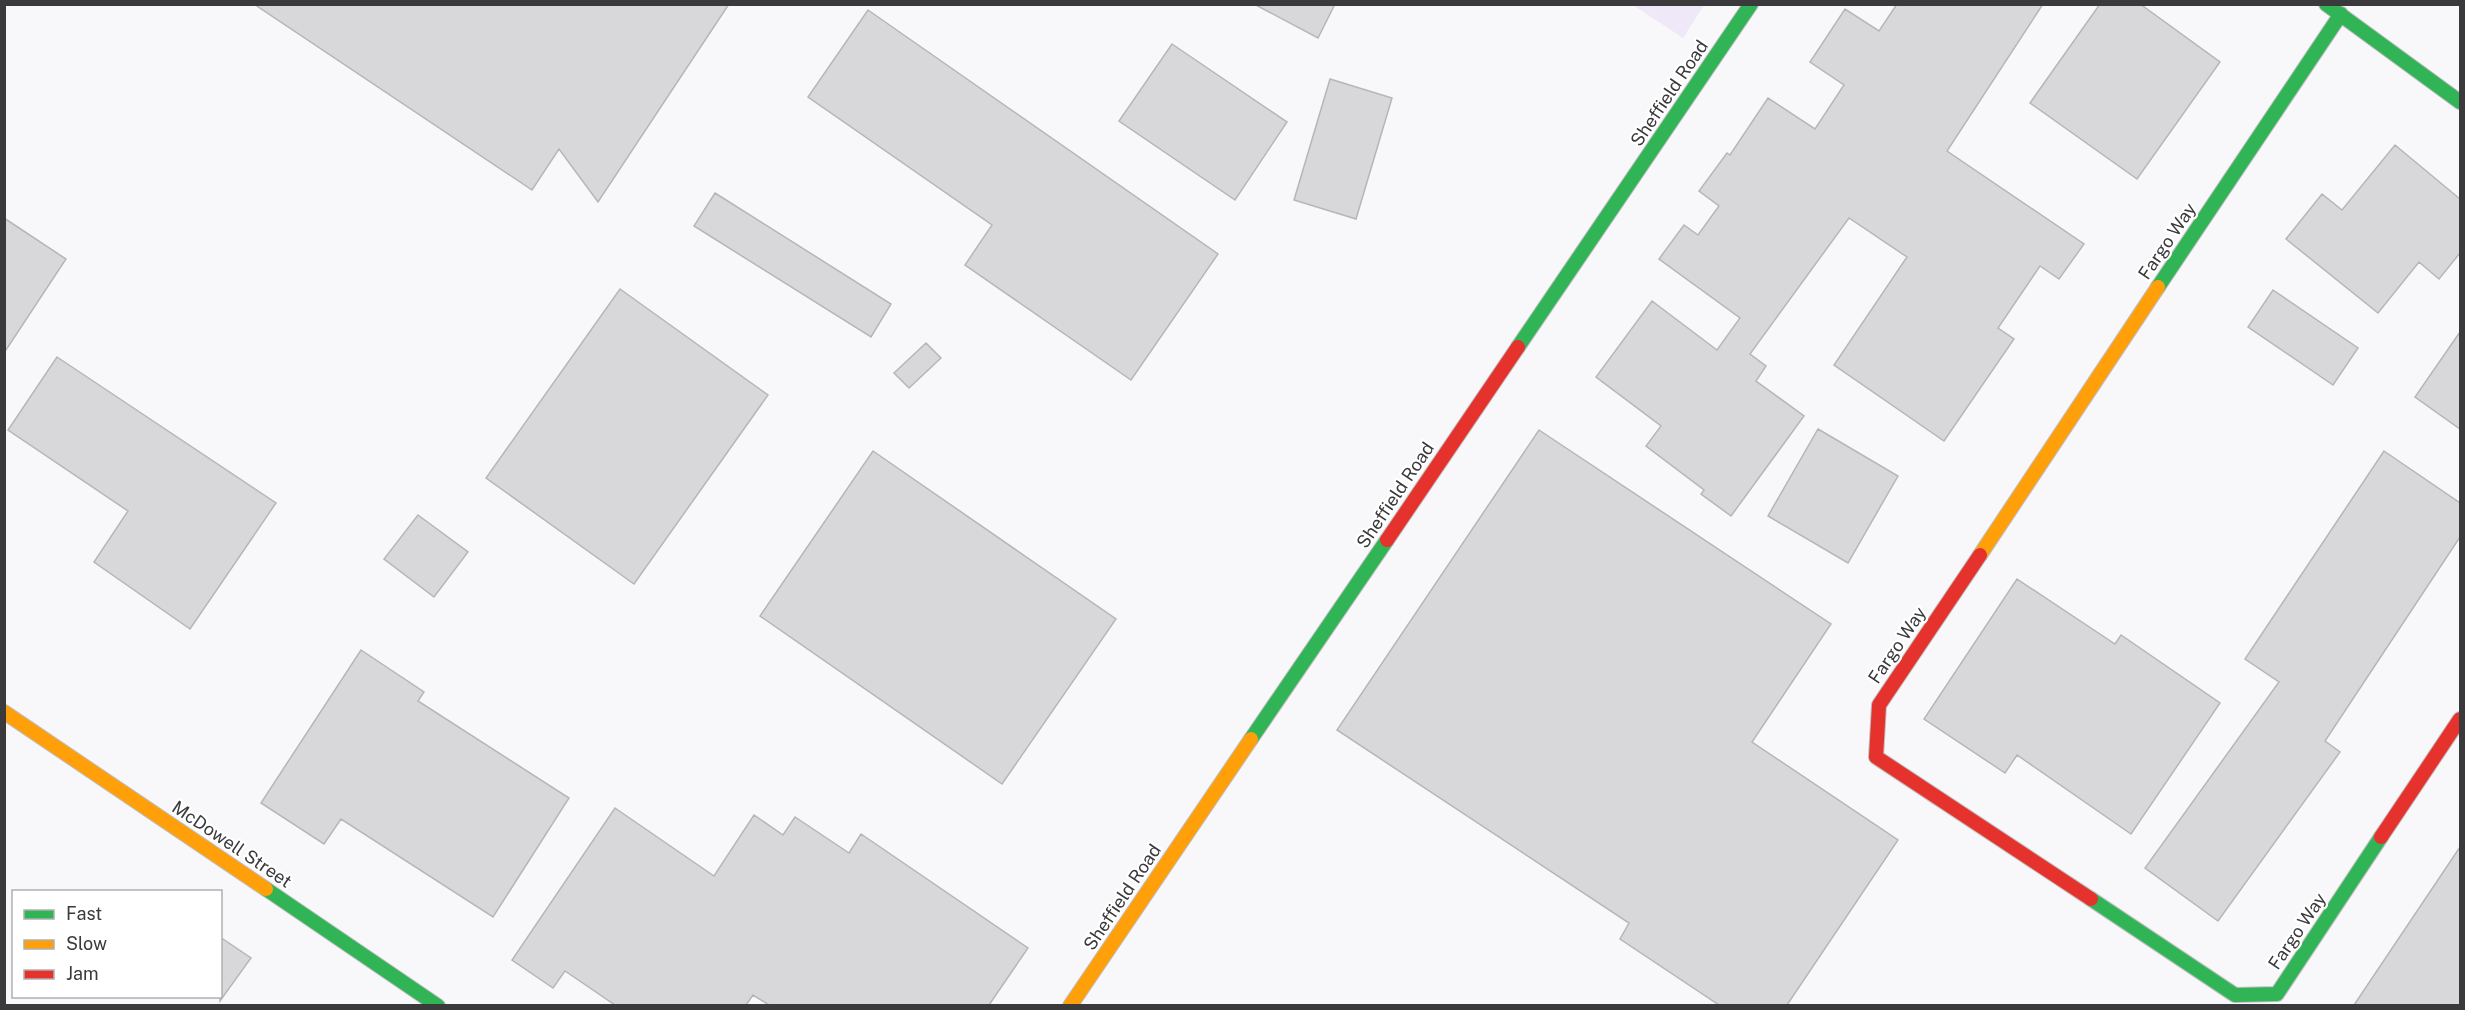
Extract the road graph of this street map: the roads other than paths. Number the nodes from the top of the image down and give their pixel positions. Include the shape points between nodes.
1 (1750, 4) edge
2 (2326, 4) edge
3 (2341, 14) junction
4 (2460, 102) edge
5 (4, 712) edge
6 (2460, 719) edge
7 (438, 1005) edge
8 (1070, 1005) edge

1 - 8 street, Sheffield Road
2 - 3 street
3 - 4 street
3 - 6 street, Fargo Way via 1879,705 1876,757 2235,995 2277,994
5 - 7 street, McDowell Street

